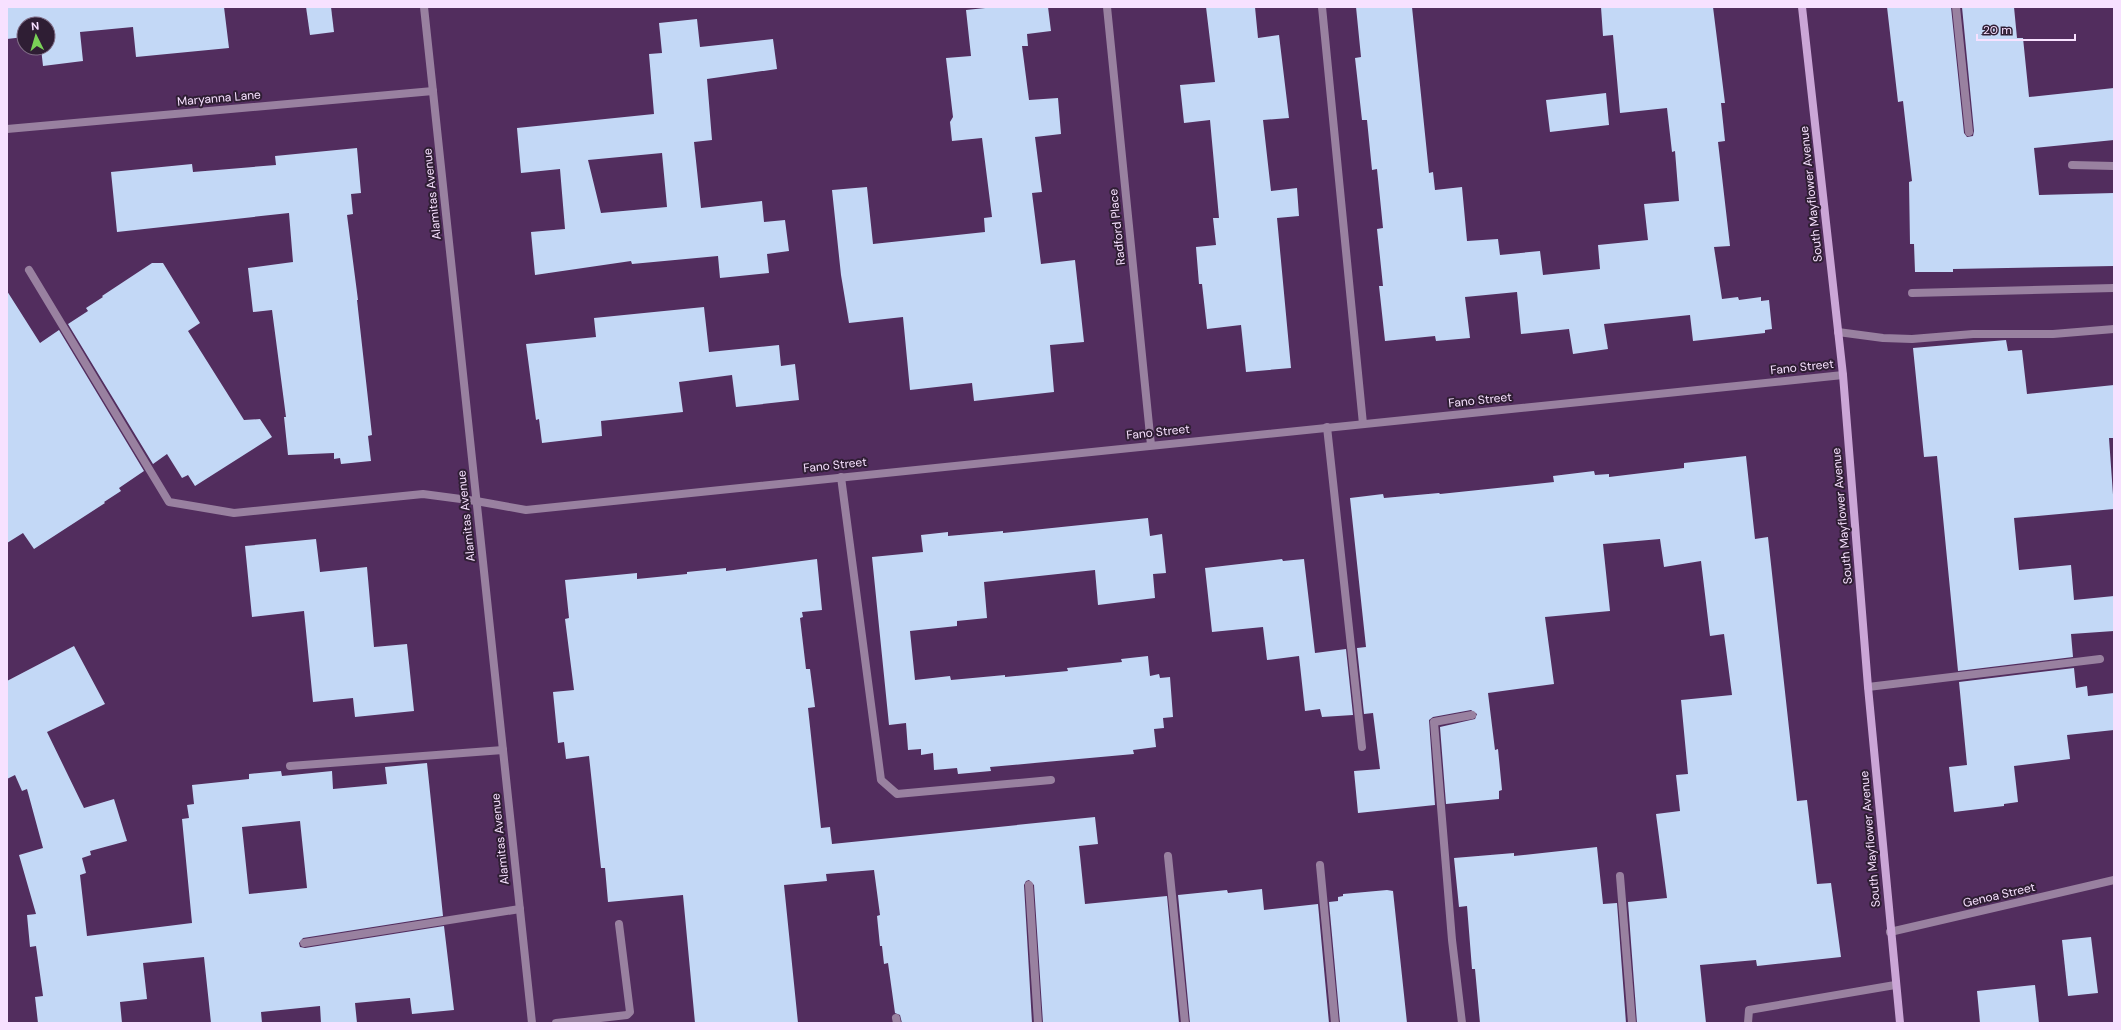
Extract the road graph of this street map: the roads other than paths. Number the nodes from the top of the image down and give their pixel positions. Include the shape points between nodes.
1 (424, 7) edge
2 (1107, 7) edge
3 (1322, 7) edge
4 (1802, 7) edge
5 (1956, 7) edge
6 (433, 91) junction
7 (7, 129) edge
8 (1969, 132) dead end
9 (2072, 165) dead end
10 (2114, 166) edge
11 (29, 270) dead end
12 (2114, 288) edge
13 (1912, 293) dead end
14 (2114, 329) edge
15 (1838, 332) junction
16 (1843, 375) junction
17 (1363, 424) junction
18 (1327, 427) junction
19 (1152, 445) junction
20 (841, 477) junction
21 (476, 501) junction
22 (2100, 659) dead end
23 (1868, 687) junction
24 (1472, 715) dead end
25 (1362, 747) dead end
26 (503, 750) junction
27 (290, 766) dead end
28 (1051, 780) dead end
29 (1168, 856) dead end
30 (1320, 865) dead end
31 (1620, 876) dead end
32 (2114, 880) edge
33 (1029, 885) dead end
34 (520, 909) junction
35 (619, 924) dead end
36 (1890, 932) junction
37 (304, 943) dead end
38 (1896, 985) junction
39 (532, 1023) edge
40 (556, 1023) edge
41 (1038, 1023) edge
42 (1185, 1023) edge
43 (1335, 1023) edge
44 (1462, 1023) edge
45 (1632, 1023) edge
46 (1748, 1023) edge
47 (1900, 1023) edge

1 - 6 street, Alamitas Avenue
2 - 19 street, Radford Place
3 - 17 street
4 - 15 street, South Mayflower Avenue
5 - 8 street
6 - 7 street, Maryanna Lane
6 - 21 street, Alamitas Avenue
9 - 10 street
11 - 21 street, Fano Street via 170,502 234,513 423,494
12 - 13 street
14 - 15 street via 1912,339
15 - 16 street, South Mayflower Avenue
16 - 17 street, Fano Street
16 - 23 street, South Mayflower Avenue
17 - 18 street, Fano Street
18 - 19 street, Fano Street
18 - 25 street
19 - 20 street, Fano Street
20 - 21 street, Fano Street via 526,510
20 - 28 street via 881,780 897,794
21 - 26 street, Alamitas Avenue
22 - 23 street
23 - 36 street, South Mayflower Avenue
24 - 44 street via 1434,722 1452,940
26 - 27 street
26 - 34 street, Alamitas Avenue
29 - 42 street
30 - 43 street
31 - 45 street
32 - 36 street, Genoa Street
33 - 41 street
34 - 37 street
34 - 39 street, Alamitas Avenue
35 - 40 street via 630,1012
36 - 38 street, South Mayflower Avenue
38 - 46 street via 1749,1010
38 - 47 street, South Mayflower Avenue

